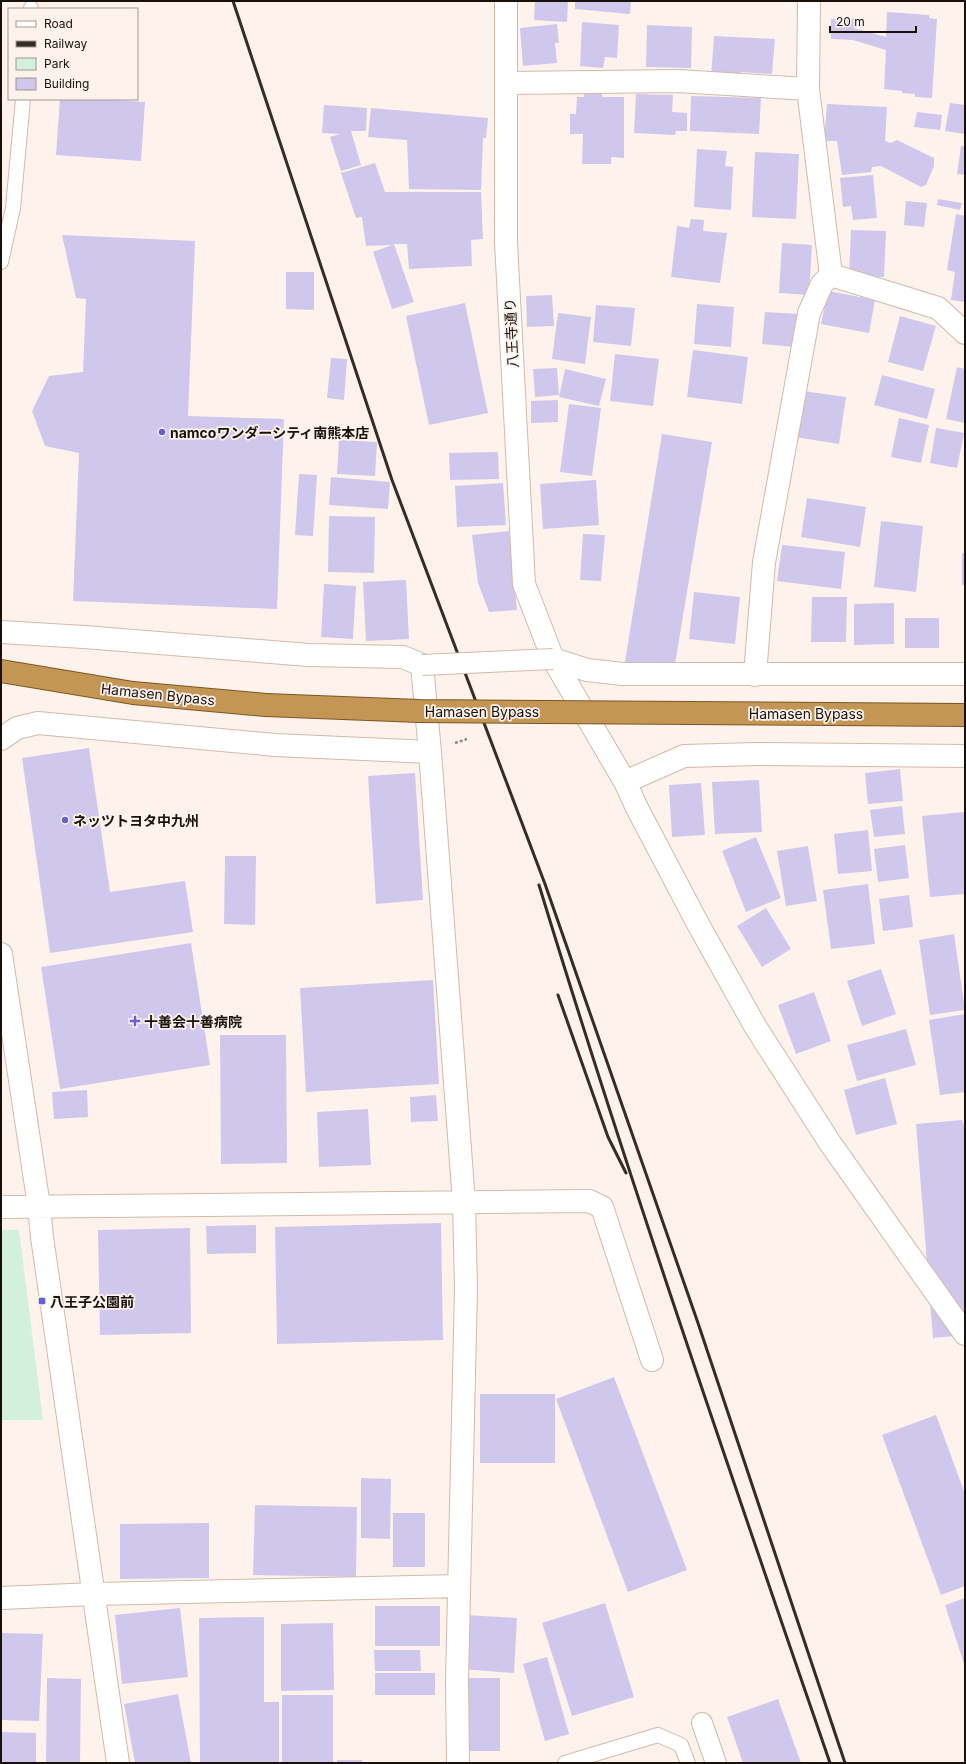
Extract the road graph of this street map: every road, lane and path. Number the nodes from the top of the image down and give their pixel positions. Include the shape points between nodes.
1 (506, 1) edge
2 (809, 1) edge
3 (506, 83) junction
4 (808, 90) junction
5 (23, 100) edge
6 (1, 262) edge
7 (831, 275) junction
8 (965, 333) edge
9 (1, 632) edge
10 (553, 659) junction
11 (422, 665) junction
12 (1, 671) edge
13 (965, 674) edge
14 (755, 675) junction
15 (965, 715) edge
16 (1, 739) edge
17 (430, 752) junction
18 (965, 756) edge
19 (625, 782) junction
20 (1, 954) edge
21 (464, 1202) junction
22 (39, 1206) junction
23 (1, 1207) edge
24 (965, 1334) edge
25 (652, 1360) dead end
26 (460, 1586) junction
27 (94, 1594) junction
28 (1, 1598) edge
29 (702, 1723) dead end
30 (118, 1763) edge
31 (458, 1763) edge
32 (565, 1763) edge
33 (688, 1763) edge
34 (716, 1763) edge

1 - 3 street, 八王寺通り
2 - 4 street
3 - 4 street via 678,81
3 - 10 street, 八王寺通り via 506,242 524,584
4 - 7 street
5 - 6 lane via 13,208
7 - 8 street via 938,308
7 - 14 street via 822,284 809,313 764,562
9 - 11 street via 309,655 403,657
10 - 11 street, bridge
10 - 14 street via 587,670 623,674
10 - 19 street, 八王寺通り
11 - 17 street
12 - 15 highway, Hamasen Bypass, bridge via 133,693 266,705 419,711
13 - 14 street
16 - 17 street via 17,728 38,723 275,745
17 - 21 street
18 - 19 street via 684,756
19 - 24 street, 八王寺通り via 698,924 755,1026 830,1143
20 - 22 street
21 - 22 street
21 - 25 street via 589,1201 602,1207
21 - 26 street via 466,1288
22 - 23 street
22 - 27 street
26 - 27 street
26 - 31 street
27 - 28 street
27 - 30 street
29 - 34 street
32 - 33 lane via 658,1734 681,1745

